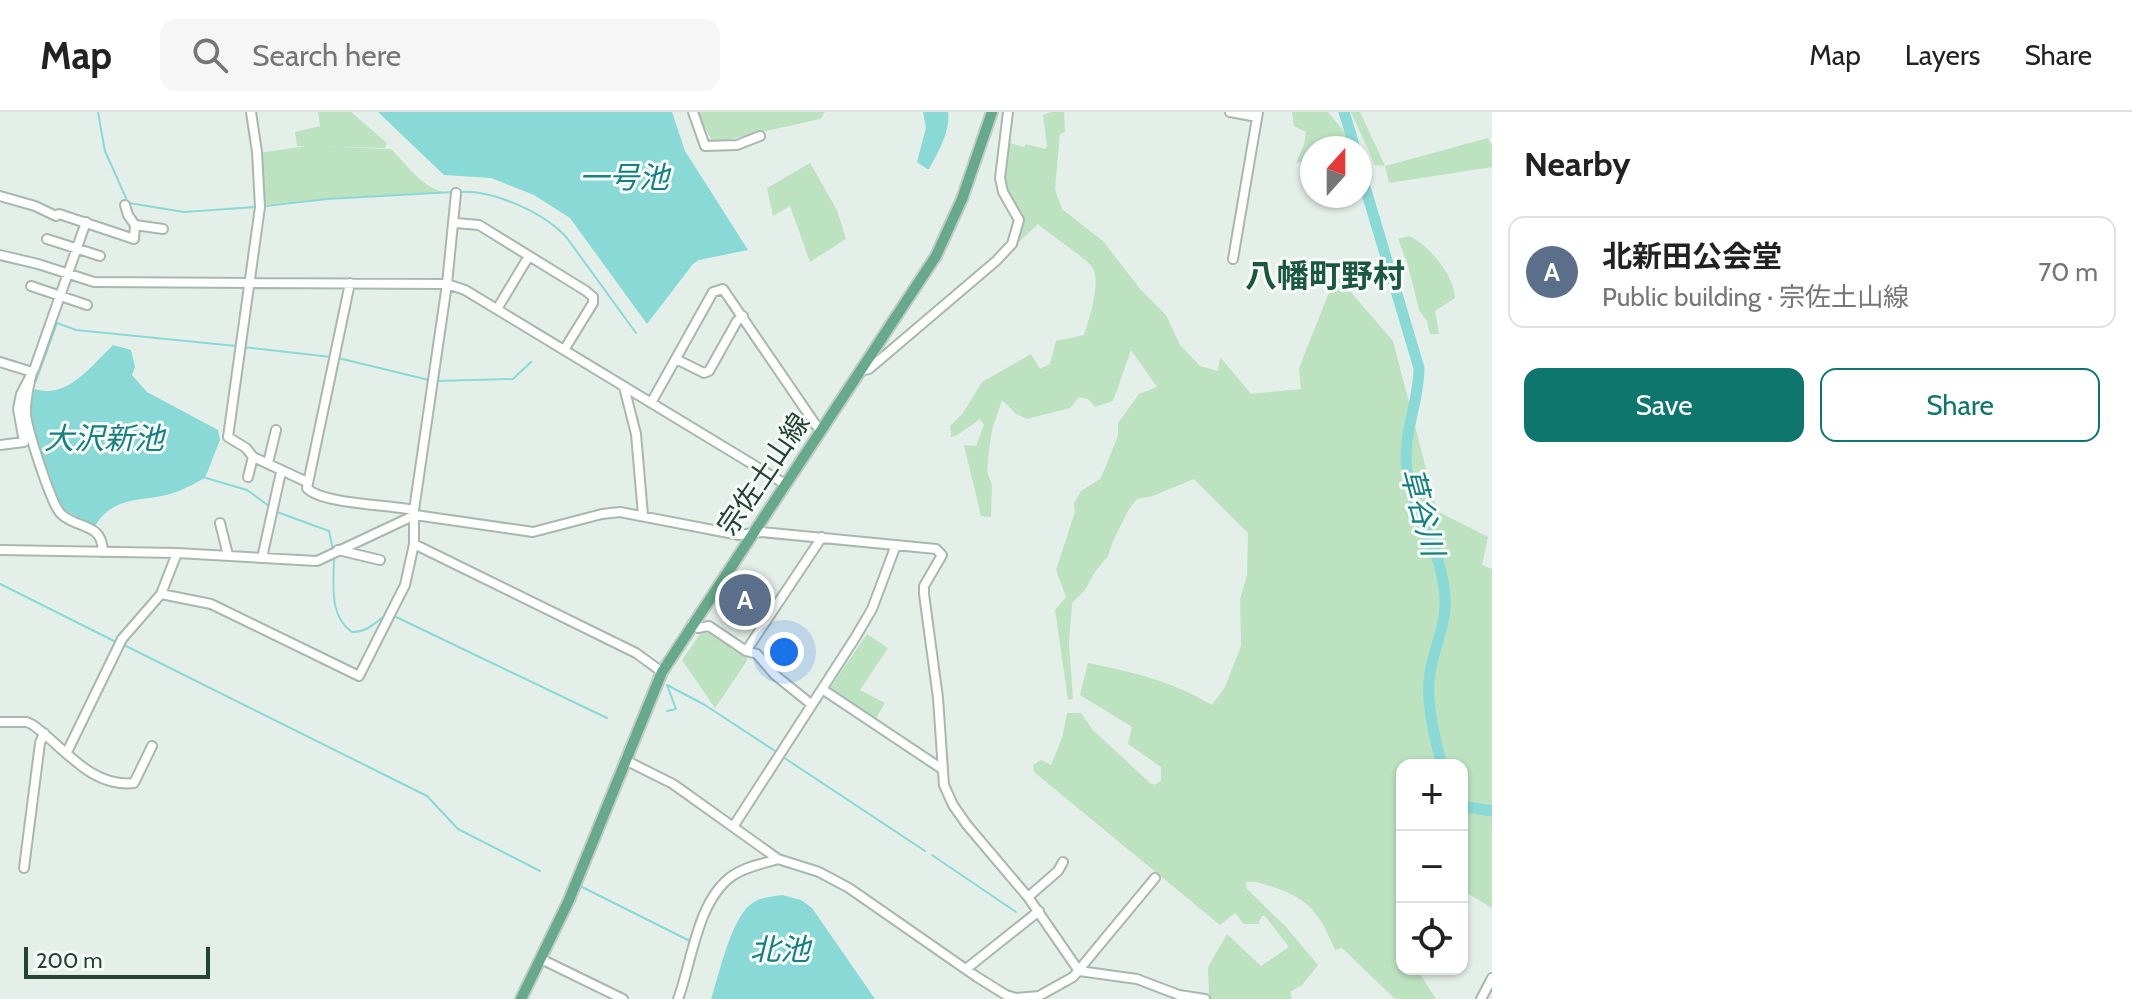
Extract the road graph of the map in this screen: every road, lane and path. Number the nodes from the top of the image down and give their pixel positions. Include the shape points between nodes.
1 (251, 112) edge
2 (693, 112) edge
3 (992, 112) edge
4 (1008, 112) edge
5 (1230, 112) edge
6 (1258, 114) edge
7 (760, 136) dead end
8 (983, 139) junction
9 (1004, 143) junction
10 (456, 193) dead end
11 (0, 196) edge
12 (125, 205) dead end
13 (86, 222) junction
14 (456, 223) dead end
15 (135, 225) junction
16 (163, 229) dead end
17 (47, 239) dead end
18 (77, 249) junction
19 (0, 255) edge
20 (100, 256) dead end
21 (529, 256) junction
22 (1233, 259) dead end
23 (69, 274) junction
24 (249, 283) junction
25 (350, 283) junction
26 (447, 284) junction
27 (31, 286) dead end
28 (61, 296) junction
29 (87, 305) dead end
30 (497, 309) junction
31 (743, 316) junction
32 (564, 350) junction
33 (676, 359) junction
34 (0, 362) edge
35 (860, 371) junction
36 (32, 372) junction
37 (624, 387) junction
38 (651, 403) junction
39 (276, 430) dead end
40 (820, 431) junction
41 (0, 445) edge
42 (253, 457) junction
43 (268, 463) junction
44 (281, 472) junction
45 (248, 477) dead end
46 (307, 482) junction
47 (785, 484) junction
48 (414, 512) junction
49 (643, 515) junction
50 (220, 523) dead end
51 (751, 534) junction
52 (822, 537) junction
53 (414, 544) junction
54 (896, 545) junction
55 (0, 550) edge
56 (338, 550) junction
57 (103, 552) junction
58 (177, 553) junction
59 (228, 555) junction
60 (262, 558) junction
61 (380, 560) dead end
62 (161, 594) junction
63 (692, 624) junction
64 (746, 651) junction
65 (662, 672) junction
66 (822, 689) junction
67 (811, 704) junction
68 (0, 722) edge
69 (44, 733) junction
70 (152, 746) dead end
71 (67, 752) junction
72 (625, 760) junction
73 (942, 769) junction
74 (733, 827) junction
75 (778, 859) junction
76 (1063, 862) dead end
77 (24, 868) dead end
78 (1155, 878) dead end
79 (1028, 897) junction
80 (1039, 911) junction
81 (541, 959) junction
82 (966, 969) junction
83 (1079, 971) junction
84 (1492, 978) edge
85 (521, 999) edge
86 (623, 999) edge
87 (678, 999) edge
88 (1205, 999) edge
89 (1481, 999) edge

1 - 24 street via 260,207
2 - 7 street via 705,146 737,145
3 - 8 main road, 宗佐土山線
4 - 9 street
5 - 6 street
6 - 22 street
8 - 9 street
8 - 35 main road, 宗佐土山線 via 936,256
9 - 35 street via 1000,178 1019,220 1012,244 869,369
10 - 26 street
11 - 13 street
12 - 15 street
13 - 15 street via 134,239
13 - 18 street
14 - 21 street via 479,225
15 - 16 street
17 - 18 street
18 - 20 street
18 - 23 street
19 - 23 street
21 - 30 street
21 - 32 street via 593,297
23 - 24 street via 94,282
23 - 28 street
24 - 25 street
24 - 42 street via 228,437
25 - 26 street
25 - 46 street
26 - 30 street
26 - 48 street
27 - 28 street
28 - 29 street
28 - 36 street
30 - 32 street
31 - 33 street via 709,371
31 - 33 street via 726,291 715,290
31 - 40 street
32 - 37 street
33 - 38 street
34 - 36 street
35 - 40 main road, 宗佐土山線
36 - 41 street via 18,409 24,442
36 - 57 street via 26,417 51,495 63,516 103,539
37 - 38 street
37 - 49 street via 636,434
38 - 47 street
39 - 43 street
40 - 47 main road, 宗佐土山線
42 - 43 street
42 - 45 street
43 - 44 street
44 - 46 street
44 - 60 street
46 - 48 street via 311,493 328,498
47 - 51 main road, 宗佐土山線
48 - 49 street via 533,532 611,512
48 - 53 street
48 - 56 street
49 - 51 street
50 - 59 street
51 - 52 street
51 - 63 main road, 宗佐土山線
52 - 54 street
52 - 64 street
53 - 62 street via 405,585 359,676 211,604
53 - 65 street via 636,653
54 - 66 street via 872,609
54 - 73 street via 936,549 942,555 924,586
55 - 57 street
56 - 60 street via 317,561
56 - 61 street
57 - 58 street
58 - 59 street
58 - 62 street
59 - 60 street
62 - 71 street via 122,639
63 - 64 street via 709,626
63 - 65 main road, 宗佐土山線
64 - 67 street via 757,654
65 - 72 main road, 宗佐土山線
66 - 67 street
66 - 73 street
67 - 74 street
68 - 69 street via 27,722
69 - 71 street
69 - 77 street
70 - 71 street via 134,783 120,784 92,776
72 - 74 street via 673,784
72 - 81 main road, 宗佐土山線
73 - 79 street via 953,805
74 - 75 street
75 - 82 street via 828,876
75 - 87 street via 732,875 716,894 693,945
76 - 79 street
78 - 83 street
79 - 80 street
80 - 82 street
80 - 83 street
81 - 85 main road, 宗佐土山線
81 - 86 street
82 - 83 street via 1016,998 1039,996
83 - 88 street via 1137,979
84 - 89 street

